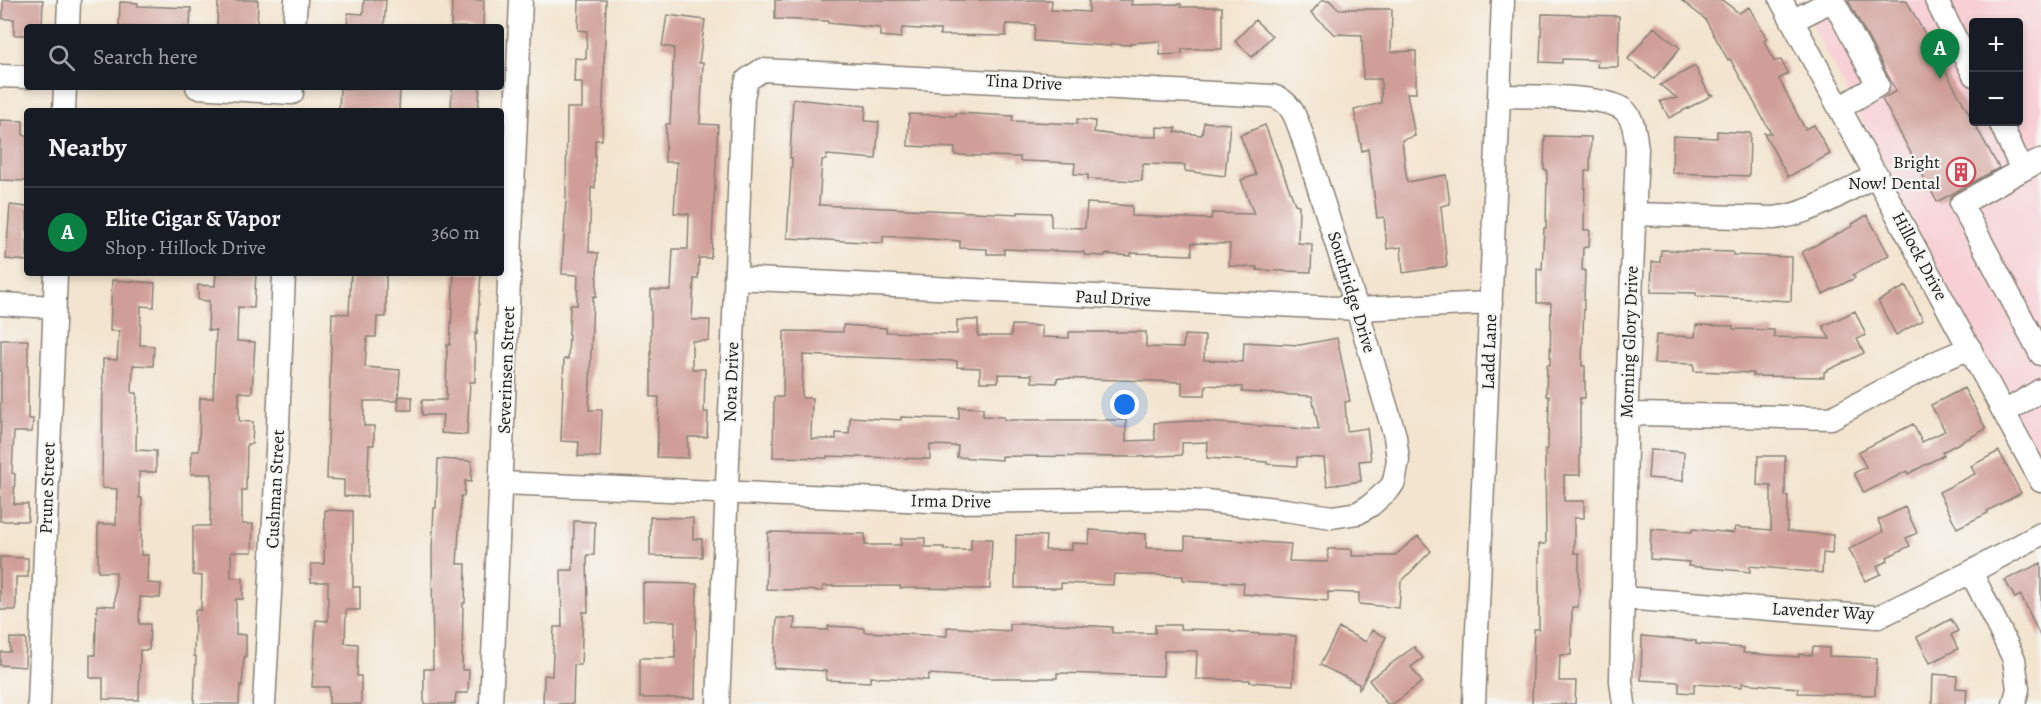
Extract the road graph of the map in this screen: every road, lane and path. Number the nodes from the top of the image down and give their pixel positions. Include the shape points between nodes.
1 (69, 0) edge
2 (296, 0) edge
3 (521, 0) edge
4 (1503, 0) edge
5 (1780, 0) edge
6 (1936, 0) edge
7 (1792, 21) junction
8 (68, 24) edge
9 (294, 24) edge
10 (762, 70) joint
11 (1972, 72) edge
12 (0, 76) edge
13 (24, 77) edge
14 (65, 90) edge
15 (225, 90) edge
16 (1499, 96) junction
17 (291, 97) edge
18 (1284, 100) joint
19 (64, 108) edge
20 (1840, 108) junction
21 (2003, 126) edge
22 (2032, 165) edge
23 (1876, 175) junction
24 (1634, 214) junction
25 (56, 276) edge
26 (284, 276) edge
27 (735, 278) junction
28 (1491, 303) junction
29 (0, 304) edge
30 (54, 307) junction
31 (1358, 309) junction
32 (1970, 348) junction
33 (2041, 354) edge
34 (2041, 390) edge
35 (1627, 409) junction
36 (2005, 412) junction
37 (2041, 481) edge
38 (501, 483) junction
39 (1390, 488) joint
40 (726, 494) junction
41 (2041, 534) edge
42 (1971, 572) junction
43 (1623, 598) junction
44 (39, 704) edge
45 (264, 704) edge
46 (490, 704) edge
47 (718, 704) edge
48 (1474, 704) edge
49 (1624, 704) edge
50 (2014, 704) edge

1 - 8 street
2 - 9 street
3 - 38 street, Severinsen Street
4 - 16 street, Ladd Lane
5 - 7 street, Hillock Drive
6 - 11 street
7 - 20 street, Hillock Drive
7 - 20 street via 1833,0 1878,85
10 - 18 street, Tina Drive via 1272,96
10 - 27 street, Nora Drive via 747,80 744,88
12 - 13 street
14 - 19 street
15 - 17 street
16 - 24 street, Morning Glory Drive via 1597,100 1623,109 1633,124 1637,149
16 - 28 street, Ladd Lane
18 - 31 street, Southridge Drive via 1296,117
20 - 23 street, Hillock Drive
21 - 22 street
22 - 33 street via 1961,204
23 - 24 street via 1794,216
23 - 32 street, Hillock Drive
24 - 35 street, Morning Glory Drive
25 - 30 street, Prune Street
26 - 45 street, Cushman Street
27 - 31 street, Paul Drive
27 - 40 street, Nora Drive
28 - 31 street, Paul Drive
28 - 48 street, Ladd Lane
29 - 30 street
30 - 44 street, Prune Street
31 - 39 street, Southridge Drive via 1395,436 1397,471
32 - 35 street via 1831,418 1636,414
32 - 36 street, Hillock Drive
34 - 36 street
35 - 43 street, Morning Glory Drive
36 - 37 street, Hillock Drive
38 - 40 street, Irma Drive
38 - 46 street, Severinsen Street
39 - 40 street, Irma Drive via 1358,513 1340,518 1206,501 1157,499 954,502
40 - 47 street, Nora Drive
41 - 42 street, Lavender Way
42 - 43 street, Lavender Way via 1878,617
42 - 50 street via 2014,659 2018,688
43 - 49 street, Morning Glory Drive

